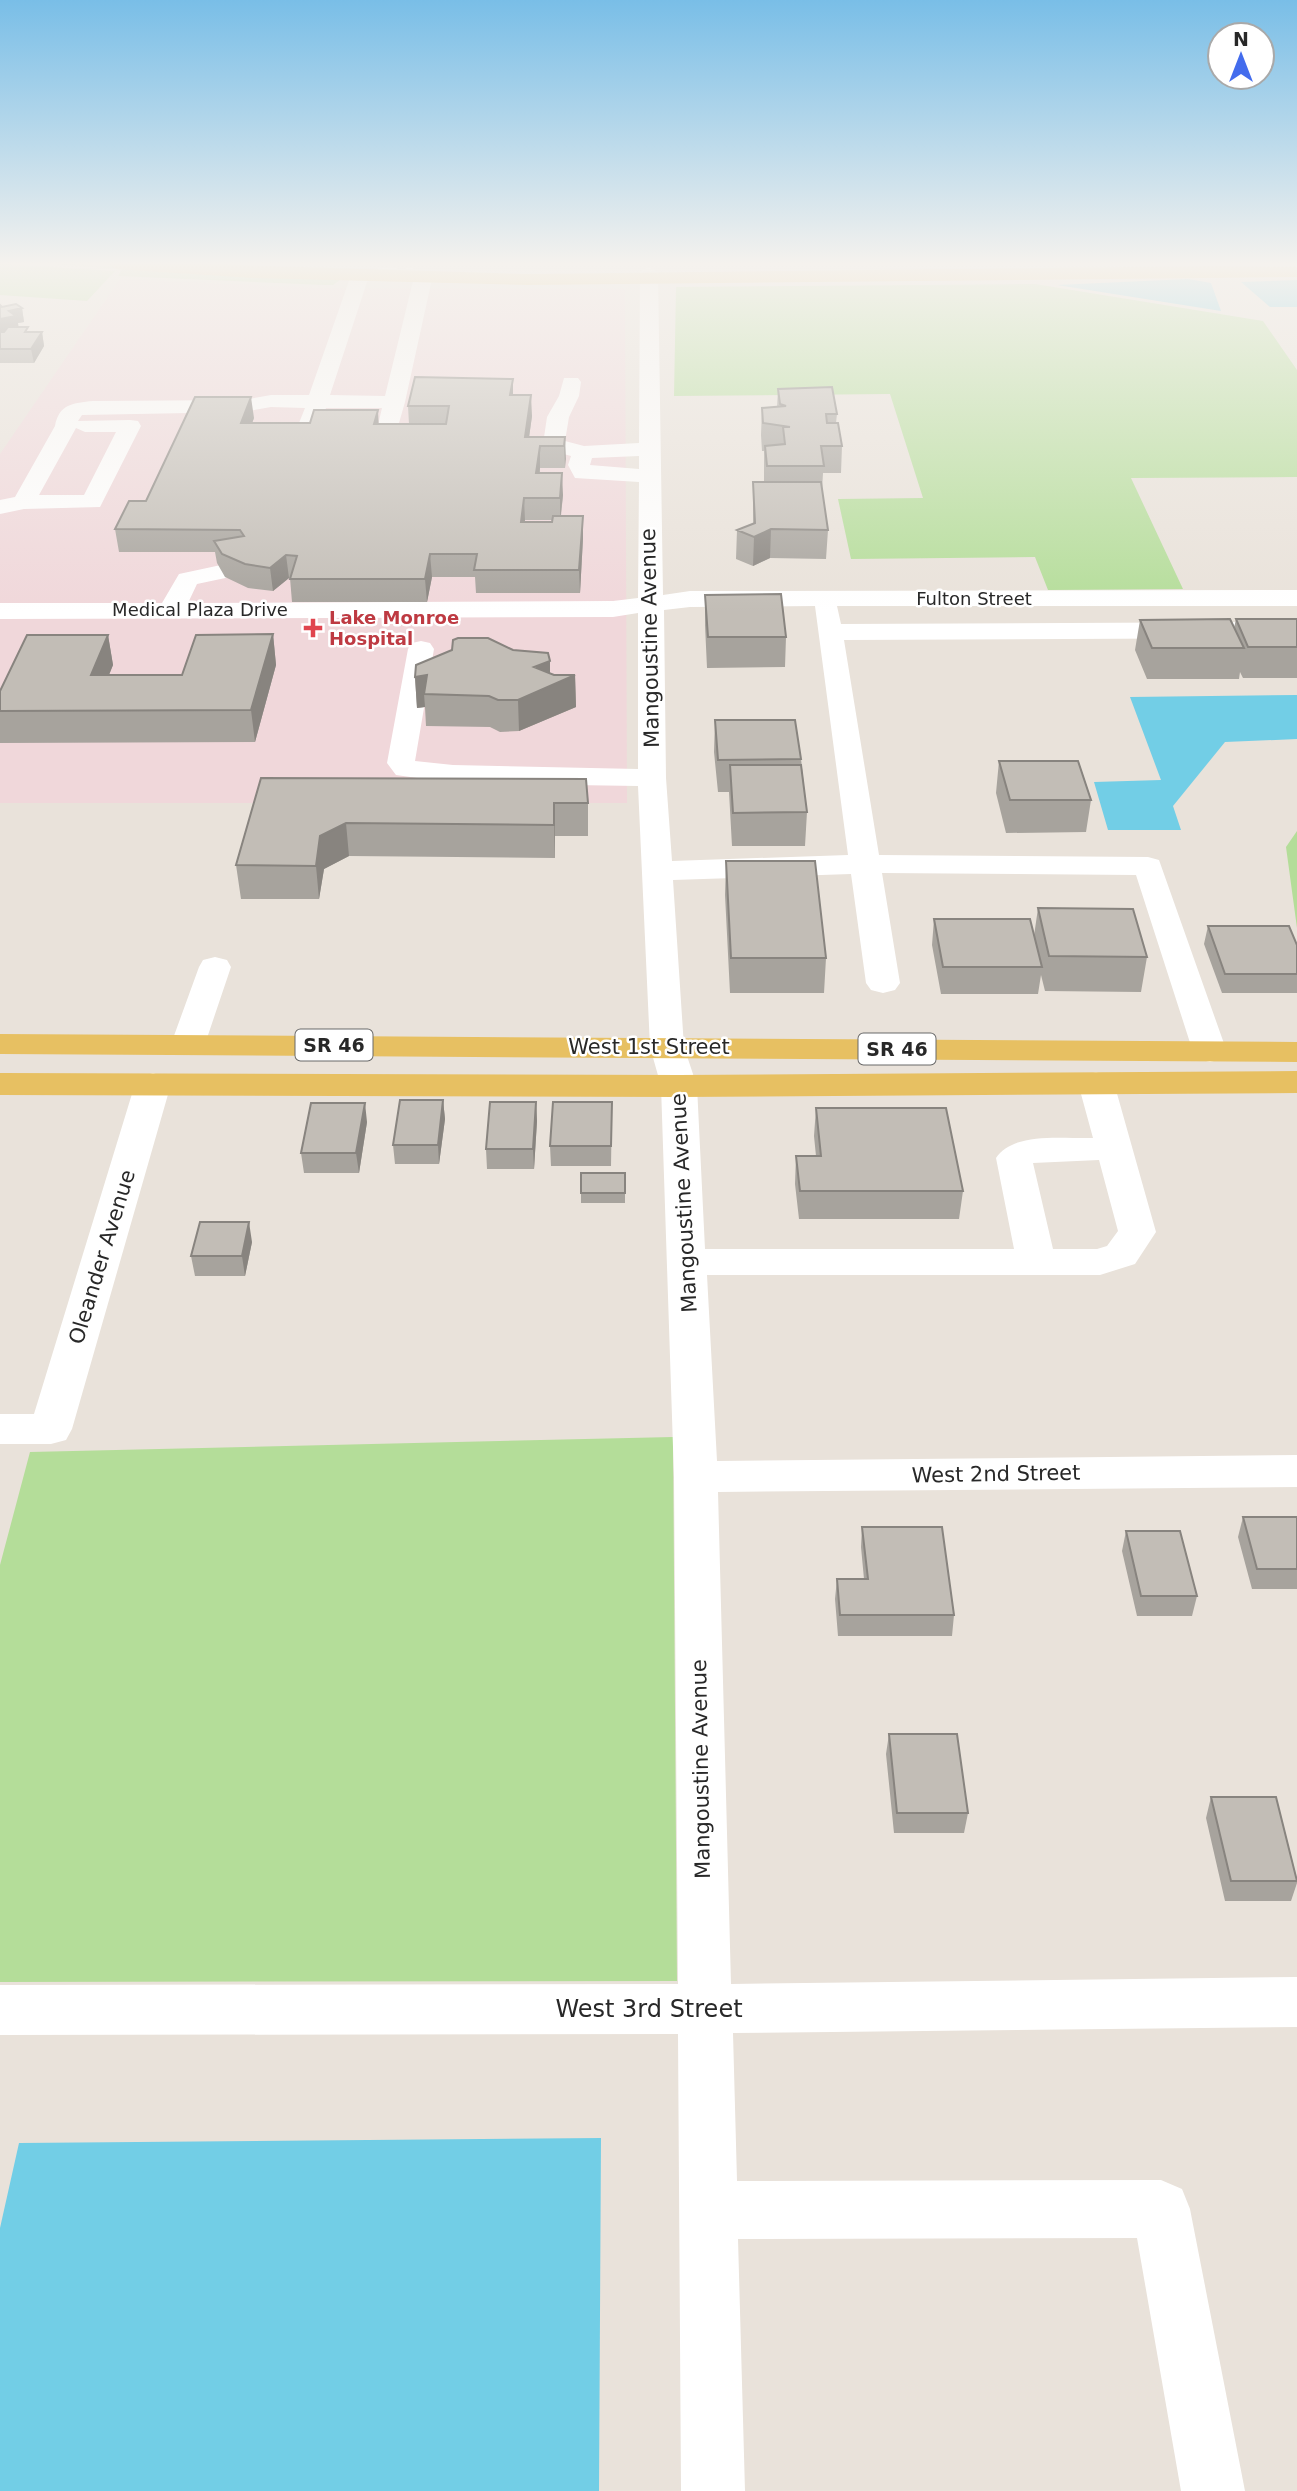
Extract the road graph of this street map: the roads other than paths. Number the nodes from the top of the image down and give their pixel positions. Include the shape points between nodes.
1 (325, 380) edge
2 (398, 380) edge
3 (648, 380) edge
4 (571, 382) dead end
5 (318, 402) junction
6 (396, 402) junction
7 (66, 426) junction
8 (315, 436) edge
9 (378, 436) edge
10 (648, 449) junction
11 (583, 453) junction
12 (648, 476) junction
13 (24, 502) junction
14 (0, 507) edge
15 (221, 572) edge
16 (1297, 598) edge
17 (825, 599) junction
18 (651, 603) junction
19 (171, 610) junction
20 (0, 611) edge
21 (1297, 629) edge
22 (830, 632) junction
23 (421, 649) dead end
24 (652, 778) junction
25 (865, 864) junction
26 (658, 871) junction
27 (215, 967) dead end
28 (883, 983) dead end
29 (0, 1044) edge
30 (188, 1044) junction
31 (1210, 1052) junction
32 (1297, 1052) edge
33 (673, 1067) junction
34 (1297, 1082) edge
35 (1096, 1083) junction
36 (0, 1084) edge
37 (153, 1084) junction
38 (1113, 1148) junction
39 (687, 1262) junction
40 (1037, 1262) junction
41 (0, 1429) edge
42 (1297, 1471) edge
43 (696, 1477) junction
44 (1297, 2002) edge
45 (705, 2009) junction
46 (0, 2010) edge
47 (708, 2210) junction
48 (713, 2491) edge
49 (1213, 2491) edge

1 - 5 street
2 - 6 street
3 - 10 street, Mangoustine Avenue
4 - 11 street via 554,444
5 - 6 street
5 - 7 street via 93,407 72,411
5 - 8 street via 306,431
6 - 9 street via 387,431
7 - 13 street
7 - 13 street via 130,426 92,502
10 - 11 street
10 - 12 street, Mangoustine Avenue
11 - 12 street via 579,465 583,473
12 - 18 street, Mangoustine Avenue
13 - 14 street
15 - 19 street via 188,579
16 - 17 street, Fulton Street
17 - 18 street, Fulton Street
17 - 22 street
18 - 19 street, Medical Plaza Drive via 613,609 254,600
18 - 24 street, Mangoustine Avenue
19 - 20 street, Medical Plaza Drive
21 - 22 street
22 - 25 street
23 - 24 street via 401,764 406,769
24 - 26 street, Mangoustine Avenue
25 - 26 street
25 - 28 street
25 - 31 street via 1149,866
26 - 33 street, Mangoustine Avenue
27 - 30 street
29 - 30 main road, West 1st Street / SR 46
30 - 33 main road, West 1st Street / SR 46
31 - 32 main road, West 1st Street / SR 46
31 - 33 main road, West 1st Street / SR 46
33 - 35 main road, West 1st Street / SR 46
33 - 37 main road, West 1st Street / SR 46
33 - 39 street, Mangoustine Avenue
34 - 35 main road, West 1st Street / SR 46
35 - 38 street
36 - 37 main road, West 1st Street / SR 46
37 - 41 street, Oleander Avenue via 51,1429
38 - 40 street via 1137,1232 1121,1255 1100,1262
38 - 40 street via 1024,1152 1014,1158
39 - 40 street
39 - 43 street, Mangoustine Avenue
42 - 43 street, West 2nd Street
43 - 45 street, Mangoustine Avenue
44 - 45 street, West 3rd Street
45 - 46 street, West 3rd Street
45 - 47 street, Mangoustine Avenue
47 - 48 street, Mangoustine Avenue
47 - 49 street via 1160,2209

